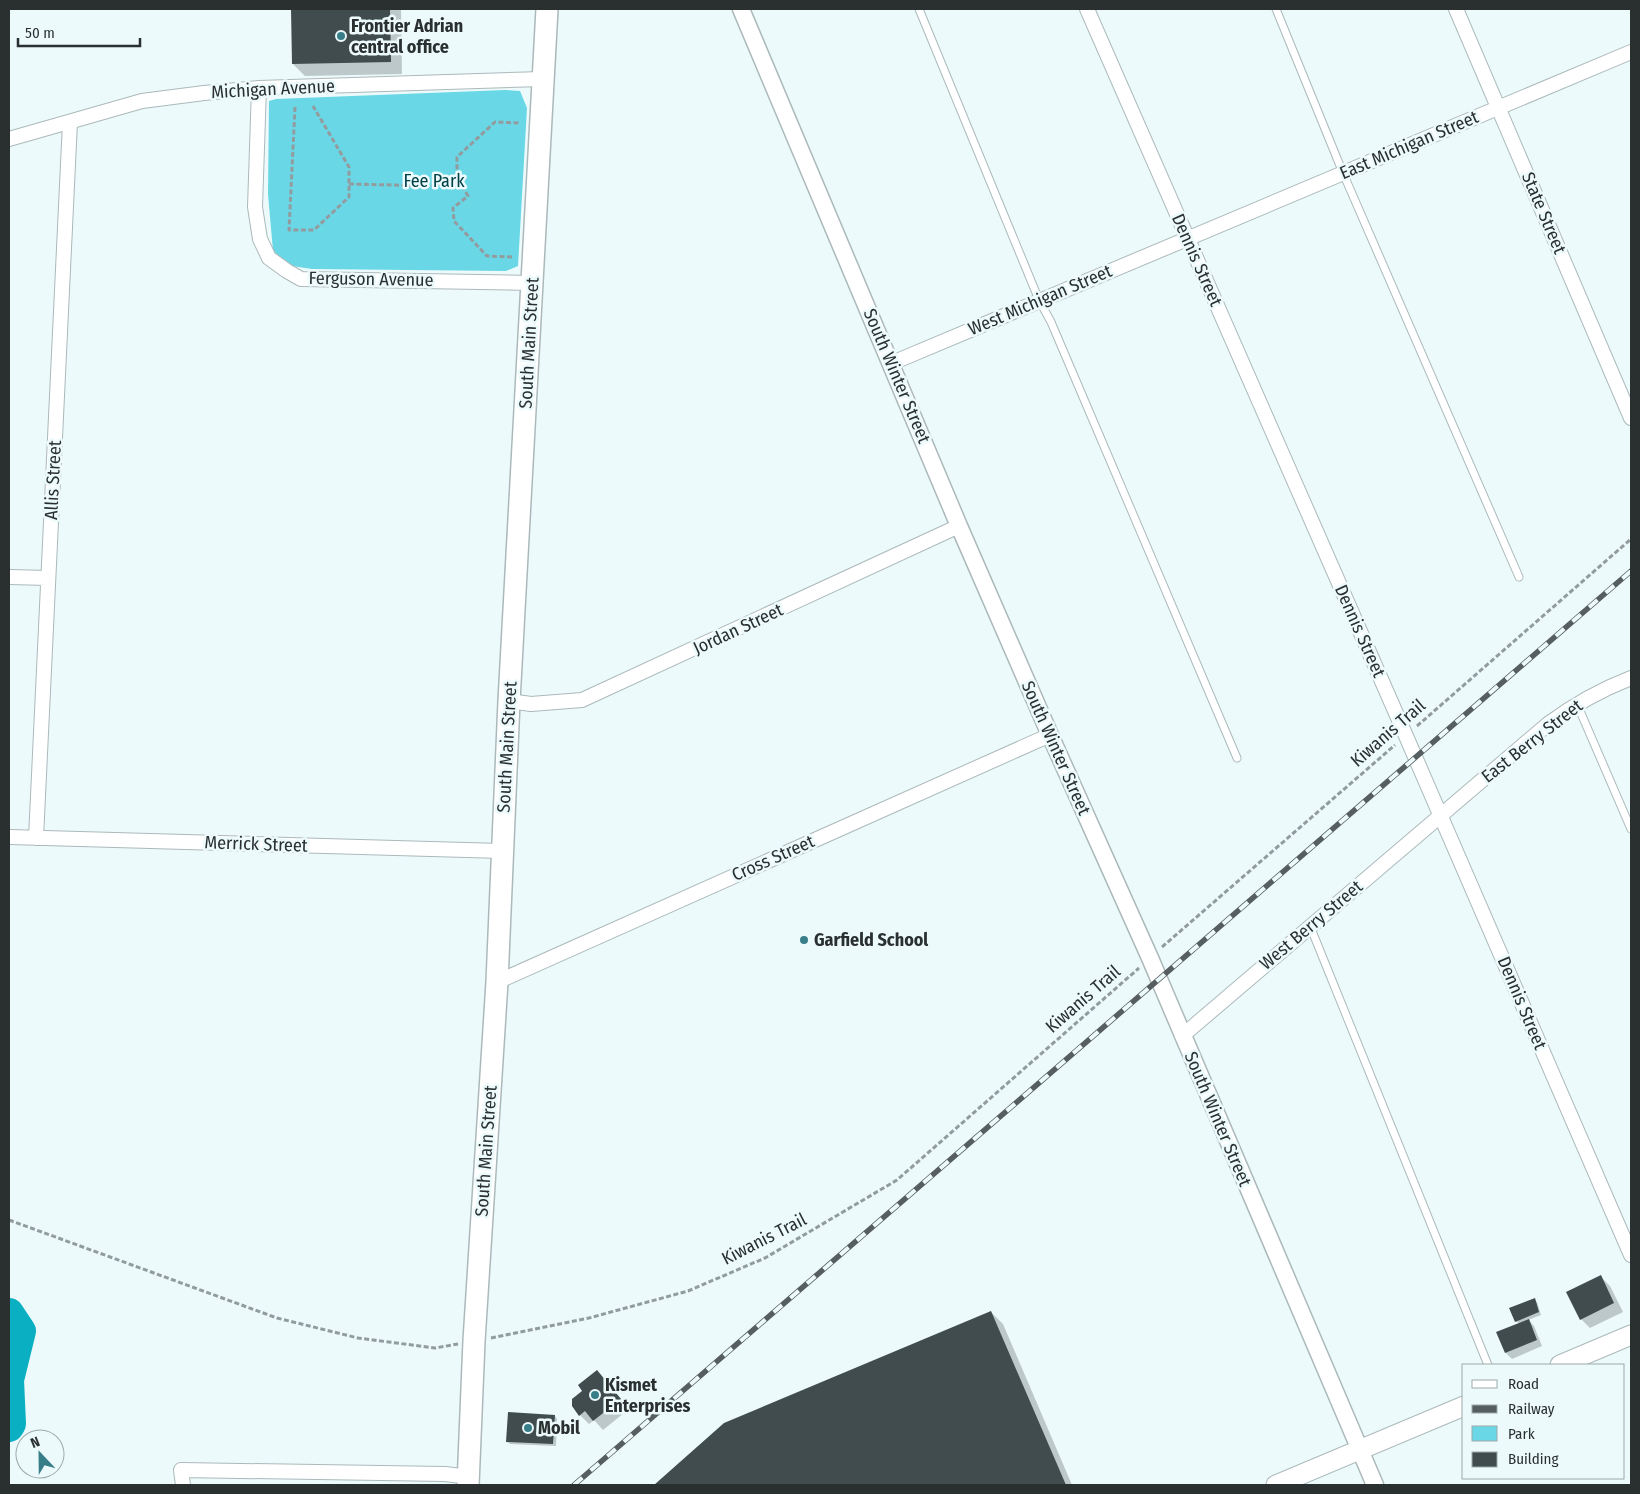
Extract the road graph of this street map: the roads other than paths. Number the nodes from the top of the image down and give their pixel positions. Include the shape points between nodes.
1 (547, 9) edge
2 (741, 9) edge
3 (919, 9) edge
4 (1087, 9) edge
5 (1276, 9) edge
6 (1456, 9) edge
7 (1631, 52) edge
8 (543, 78) junction
9 (259, 88) junction
10 (1498, 108) junction
11 (70, 122) junction
12 (9, 139) edge
13 (1343, 173) junction
14 (1187, 238) junction
15 (532, 284) junction
16 (1040, 300) junction
17 (892, 363) junction
18 (1631, 418) edge
19 (960, 526) junction
20 (9, 577) edge
21 (1519, 577) dead end
22 (48, 578) junction
23 (1631, 678) edge
24 (509, 701) junction
25 (1577, 704) junction
26 (1050, 734) junction
27 (1237, 758) dead end
28 (1440, 816) junction
29 (1631, 829) edge
30 (9, 837) edge
31 (36, 838) junction
32 (502, 851) junction
33 (1310, 926) junction
34 (497, 982) junction
35 (1182, 1036) junction
36 (1631, 1255) edge
37 (1631, 1335) edge
38 (1488, 1364) edge
39 (1562, 1364) edge
40 (1462, 1407) edge
41 (1360, 1450) junction
42 (468, 1481) edge
43 (183, 1485) edge
44 (1276, 1485) edge
45 (1375, 1485) edge

1 - 8 main road, South Main Street
2 - 17 street, South Winter Street
3 - 16 lane
4 - 14 street, Dennis Street
5 - 13 lane
6 - 10 street, State Street
7 - 10 street, East Michigan Street
8 - 9 street, Michigan Avenue
8 - 15 main road, South Main Street
9 - 11 street, Michigan Avenue via 142,101
9 - 15 street, Ferguson Avenue via 255,207 260,240 269,258 301,278
10 - 13 street, East Michigan Street
10 - 18 street, State Street
11 - 12 street, Michigan Avenue
11 - 22 street, Allis Street
13 - 14 street, East Michigan Street
13 - 21 lane
14 - 16 street, West Michigan Street
14 - 28 street, Dennis Street
15 - 24 main road, South Main Street
16 - 17 street, West Michigan Street
16 - 27 lane
17 - 19 street, South Winter Street
19 - 24 street, Jordan Street via 582,700 531,704
19 - 26 street, South Winter Street
20 - 22 street
22 - 31 street, Allis Street
23 - 25 street, East Berry Street
24 - 32 main road, South Main Street
25 - 28 street, East Berry Street via 1548,724
25 - 29 lane
26 - 34 street, Cross Street
26 - 35 street, South Winter Street
28 - 33 street, West Berry Street
28 - 36 street, Dennis Street
30 - 31 street, Merrick Street
31 - 32 street, Merrick Street
32 - 34 main road, South Main Street
33 - 35 street, West Berry Street
33 - 38 lane
34 - 42 main road, South Main Street
35 - 41 street, South Winter Street
37 - 39 main road
40 - 41 main road
41 - 44 main road
41 - 45 street, South Winter Street
42 - 43 street via 445,1474 181,1470

